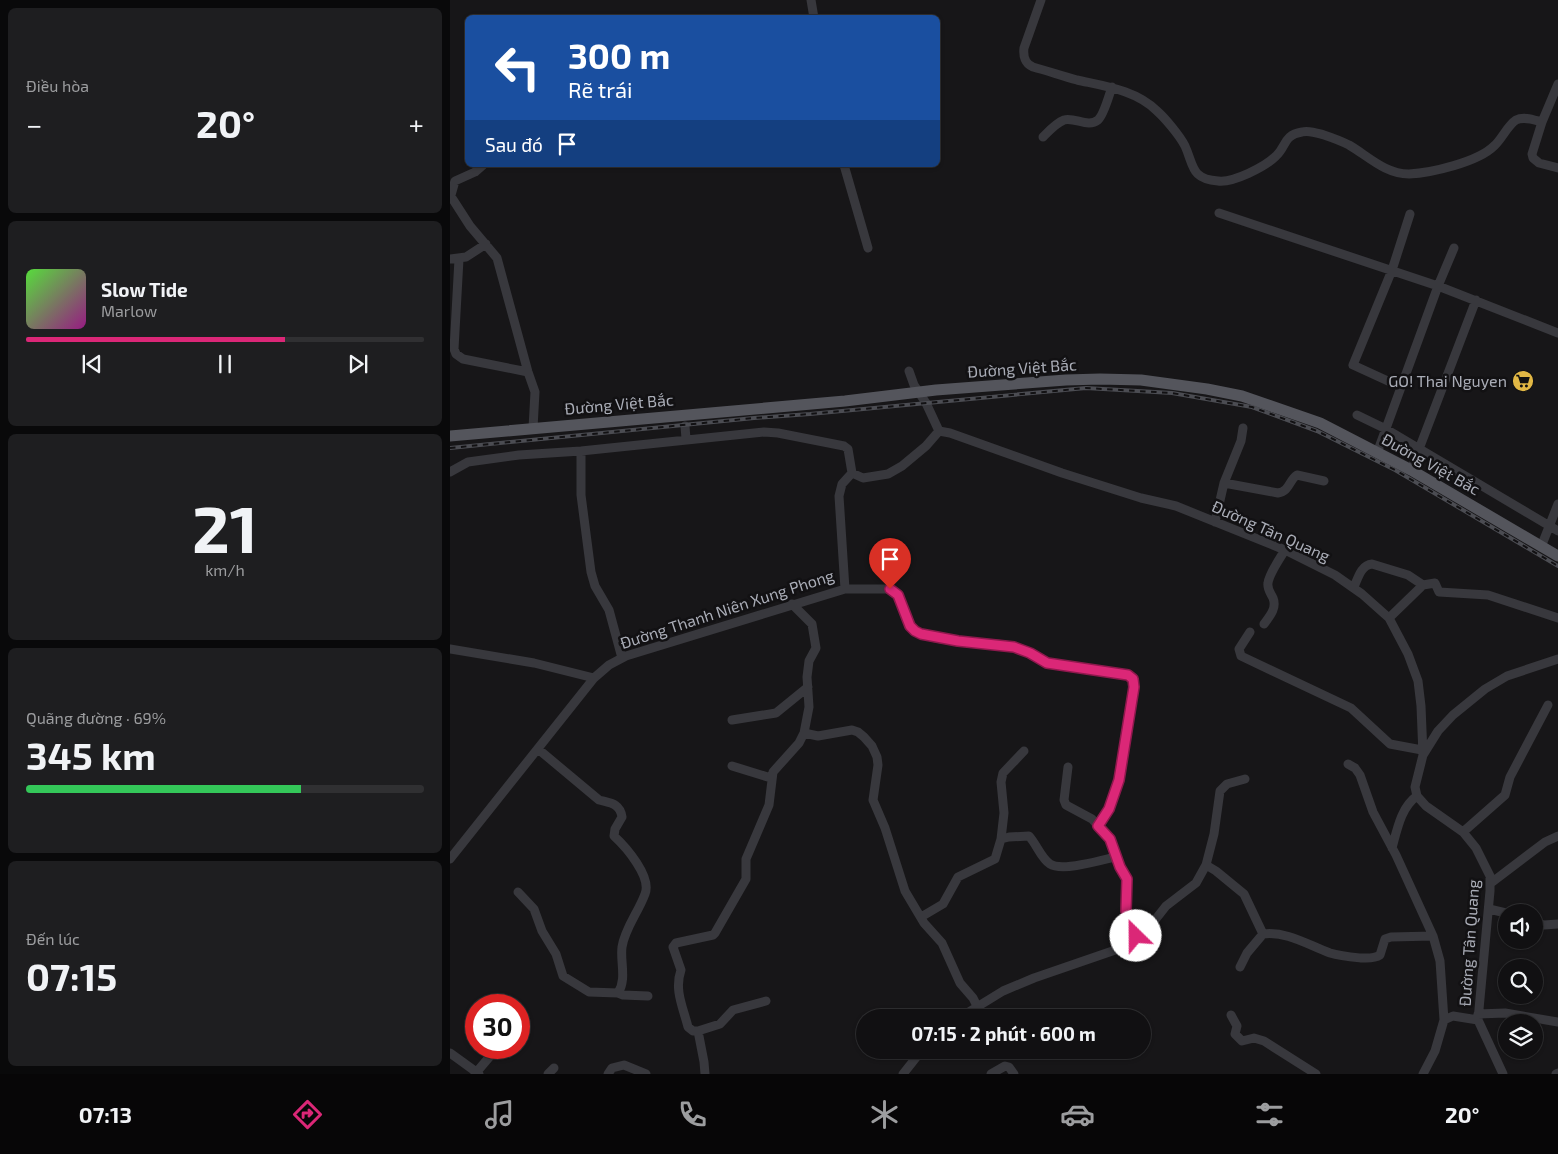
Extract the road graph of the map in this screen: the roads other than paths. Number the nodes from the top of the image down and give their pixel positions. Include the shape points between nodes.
1 (811, 0) edge
2 (1041, 0) edge
3 (814, 15) edge
4 (1558, 84) edge
5 (1112, 87) junction
6 (1542, 122) junction
7 (1043, 137) dead end
8 (481, 167) edge
9 (845, 167) edge
10 (1558, 168) edge
11 (450, 195) edge
12 (1219, 213) dead end
13 (1410, 214) dead end
14 (486, 244) junction
15 (868, 248) dead end
16 (1454, 248) dead end
17 (454, 259) edge
18 (1392, 270) junction
19 (1438, 286) junction
20 (1476, 300) junction
21 (1558, 333) edge
22 (908, 371) dead end
23 (528, 372) junction
24 (1401, 387) junction
25 (919, 393) junction
26 (1357, 415) dead end
27 (685, 426) dead end
28 (533, 428) junction
29 (1243, 428) dead end
30 (1386, 429) junction
31 (939, 431) junction
32 (450, 436) edge
33 (686, 439) junction
34 (1420, 449) junction
35 (580, 451) junction
36 (1378, 453) junction
37 (1411, 470) junction
38 (450, 472) edge
39 (852, 473) junction
40 (1324, 481) dead end
41 (1224, 483) junction
42 (1558, 504) edge
43 (1215, 522) junction
44 (1550, 526) junction
45 (1558, 531) edge
46 (1541, 547) junction
47 (1285, 550) junction
48 (1558, 556) edge
49 (1423, 585) junction
50 (1354, 587) junction
51 (845, 589) junction
52 (792, 604) junction
53 (1390, 618) junction
54 (1558, 618) edge
55 (1264, 624) dead end
56 (1250, 632) dead end
57 (450, 649) edge
58 (622, 658) junction
59 (1558, 659) edge
60 (594, 678) junction
61 (808, 687) junction
62 (1548, 705) dead end
63 (732, 720) dead end
64 (804, 733) junction
65 (538, 749) junction
66 (1024, 751) dead end
67 (1423, 752) junction
68 (1348, 764) dead end
69 (732, 766) dead end
70 (1068, 767) dead end
71 (771, 778) junction
72 (1245, 779) dead end
73 (1417, 796) junction
74 (1098, 826) junction
75 (1463, 832) junction
76 (1558, 836) edge
77 (1001, 839) junction
78 (1392, 848) junction
79 (1115, 857) junction
80 (450, 859) edge
81 (1206, 865) junction
82 (1491, 883) junction
83 (518, 892) dead end
84 (1489, 909) junction
85 (1498, 911) edge
86 (921, 918) junction
87 (1558, 924) edge
88 (1543, 925) edge
89 (1263, 934) junction
90 (1136, 936) junction
91 (1433, 936) junction
92 (1240, 967) dead end
93 (618, 993) junction
94 (648, 996) dead end
95 (766, 1001) dead end
96 (977, 1006) junction
97 (972, 1009) edge
98 (1231, 1015) dead end
99 (1478, 1017) junction
100 (1444, 1020) junction
101 (1558, 1022) edge
102 (698, 1031) junction
103 (450, 1053) edge
104 (488, 1059) edge
105 (915, 1059) edge
106 (477, 1074) edge
107 (608, 1074) edge
108 (646, 1074) edge
109 (705, 1074) edge
110 (903, 1074) edge
111 (991, 1074) edge
112 (1014, 1074) edge
113 (1316, 1074) edge
114 (1423, 1074) edge
115 (1502, 1074) edge

1 - 3 street
2 - 5 street via 1024,48 1027,64
4 - 6 street
5 - 6 street via 1139,98 1157,111 1184,144 1193,169 1202,177 1219,181 1228,181 1258,168 1278,154 1288,138 1302,131 1340,140 1387,170 1407,174 1437,171 1480,155 1493,147 1518,120 1525,118
5 - 7 street via 1097,121 1065,120
6 - 10 street via 1532,149 1533,158
8 - 11 street via 455,181
9 - 15 street
11 - 14 street via 465,220
12 - 18 street
13 - 18 street
14 - 17 street via 473,254
14 - 23 street via 497,258
16 - 19 street
17 - 23 street via 456,354 463,359
18 - 19 street
18 - 24 street via 1353,365
19 - 20 street
19 - 24 street
20 - 21 street
20 - 34 street
22 - 25 street
23 - 28 street via 535,389
24 - 30 street
25 - 28 main road, Đường Việt Bắc
25 - 31 street
25 - 36 main road, Đường Việt Bắc via 1083,379 1141,380 1242,396 1269,404 1320,423
26 - 30 street
27 - 33 street
28 - 32 main road, Đường Việt Bắc
29 - 41 street
30 - 34 street
30 - 36 street
31 - 39 street via 926,446 888,474 863,478
31 - 43 street, Đường Tân Quang via 1147,500 1172,504
33 - 35 street
33 - 39 street via 771,432 844,446 848,449
34 - 37 street
34 - 44 street
35 - 38 street via 468,462
35 - 58 street via 581,495 591,572 609,610
36 - 37 main road, Đường Việt Bắc
37 - 46 main road, Đường Việt Bắc
39 - 51 street, Đường Thanh Niên Xung Phong via 842,484 839,496
40 - 41 street via 1297,476 1278,493
41 - 43 street
42 - 44 street
43 - 47 street, Đường Tân Quang
44 - 45 street
44 - 46 street
46 - 48 main road, Đường Việt Bắc
47 - 50 street, Đường Tân Quang
47 - 55 street via 1268,581 1274,606
49 - 50 street via 1408,575 1367,564
49 - 53 street
49 - 54 street via 1435,583 1439,592 1492,596
50 - 53 street, Đường Tân Quang
51 - 52 street, Đường Thanh Niên Xung Phong
51 - 74 street via 894,591 910,626 921,634 1014,647 1047,663 1128,675 1133,679 1119,780 1109,809
52 - 58 street, Đường Thanh Niên Xung Phong
52 - 61 street via 812,624 816,648 809,661
53 - 67 street, Đường Tân Quang via 1418,681
56 - 67 street via 1239,649 1241,656 1351,708 1390,744
57 - 60 street via 534,663
58 - 60 street, Đường Thanh Niên Xung Phong
59 - 67 street via 1507,676 1486,689 1443,726
60 - 65 street, Đường Thanh Niên Xung Phong
61 - 63 street via 776,713
61 - 64 street via 809,707
62 - 75 street via 1510,777 1505,795
64 - 71 street
64 - 86 street via 818,736 852,730 872,746 878,765 874,804 905,891
65 - 80 street, Đường Thanh Niên Xung Phong
65 - 93 street via 599,800 611,801 620,811 622,817 614,836 630,851 646,885 646,894 628,927 622,948 623,980
66 - 77 street via 1003,773
67 - 73 street, Đường Tân Quang via 1415,787
68 - 78 street via 1360,775 1373,812
69 - 71 street
70 - 74 street via 1066,806 1090,817
71 - 102 street via 769,805 746,859 746,879 715,933 676,943 673,947 681,970 678,990 688,1027
72 - 81 street via 1227,784 1220,791
73 - 75 street, Đường Tân Quang
73 - 78 street via 1407,806
74 - 79 street via 1110,839
75 - 82 street, Đường Tân Quang via 1484,862
76 - 82 street via 1545,842
77 - 79 street via 1029,836 1049,864 1054,866 1082,865
77 - 86 street via 994,859 958,877 943,904
78 - 91 street
79 - 90 street via 1127,879 1126,911
81 - 89 street via 1244,894
81 - 90 street via 1196,883 1166,906
82 - 84 street, Đường Tân Quang
83 - 93 street via 534,909 563,976 585,990
84 - 85 street
84 - 99 street, Đường Tân Quang
86 - 96 street via 942,943 960,983
87 - 88 street
89 - 91 street via 1290,937 1331,953 1370,958 1380,955 1385,939
89 - 92 street
90 - 96 street via 1119,949 1034,978
91 - 100 street via 1440,961
93 - 94 street
95 - 102 street via 733,1010 720,1024
96 - 97 street
98 - 113 street via 1237,1026 1235,1034 1242,1041 1254,1038 1264,1041
99 - 100 street via 1453,1016
99 - 101 street via 1505,1013
99 - 115 street, Đường Tân Quang
100 - 114 street
102 - 109 street
103 - 106 street
104 - 106 street
105 - 110 street
107 - 108 street via 612,1068 624,1065
111 - 112 street via 1005,1066

